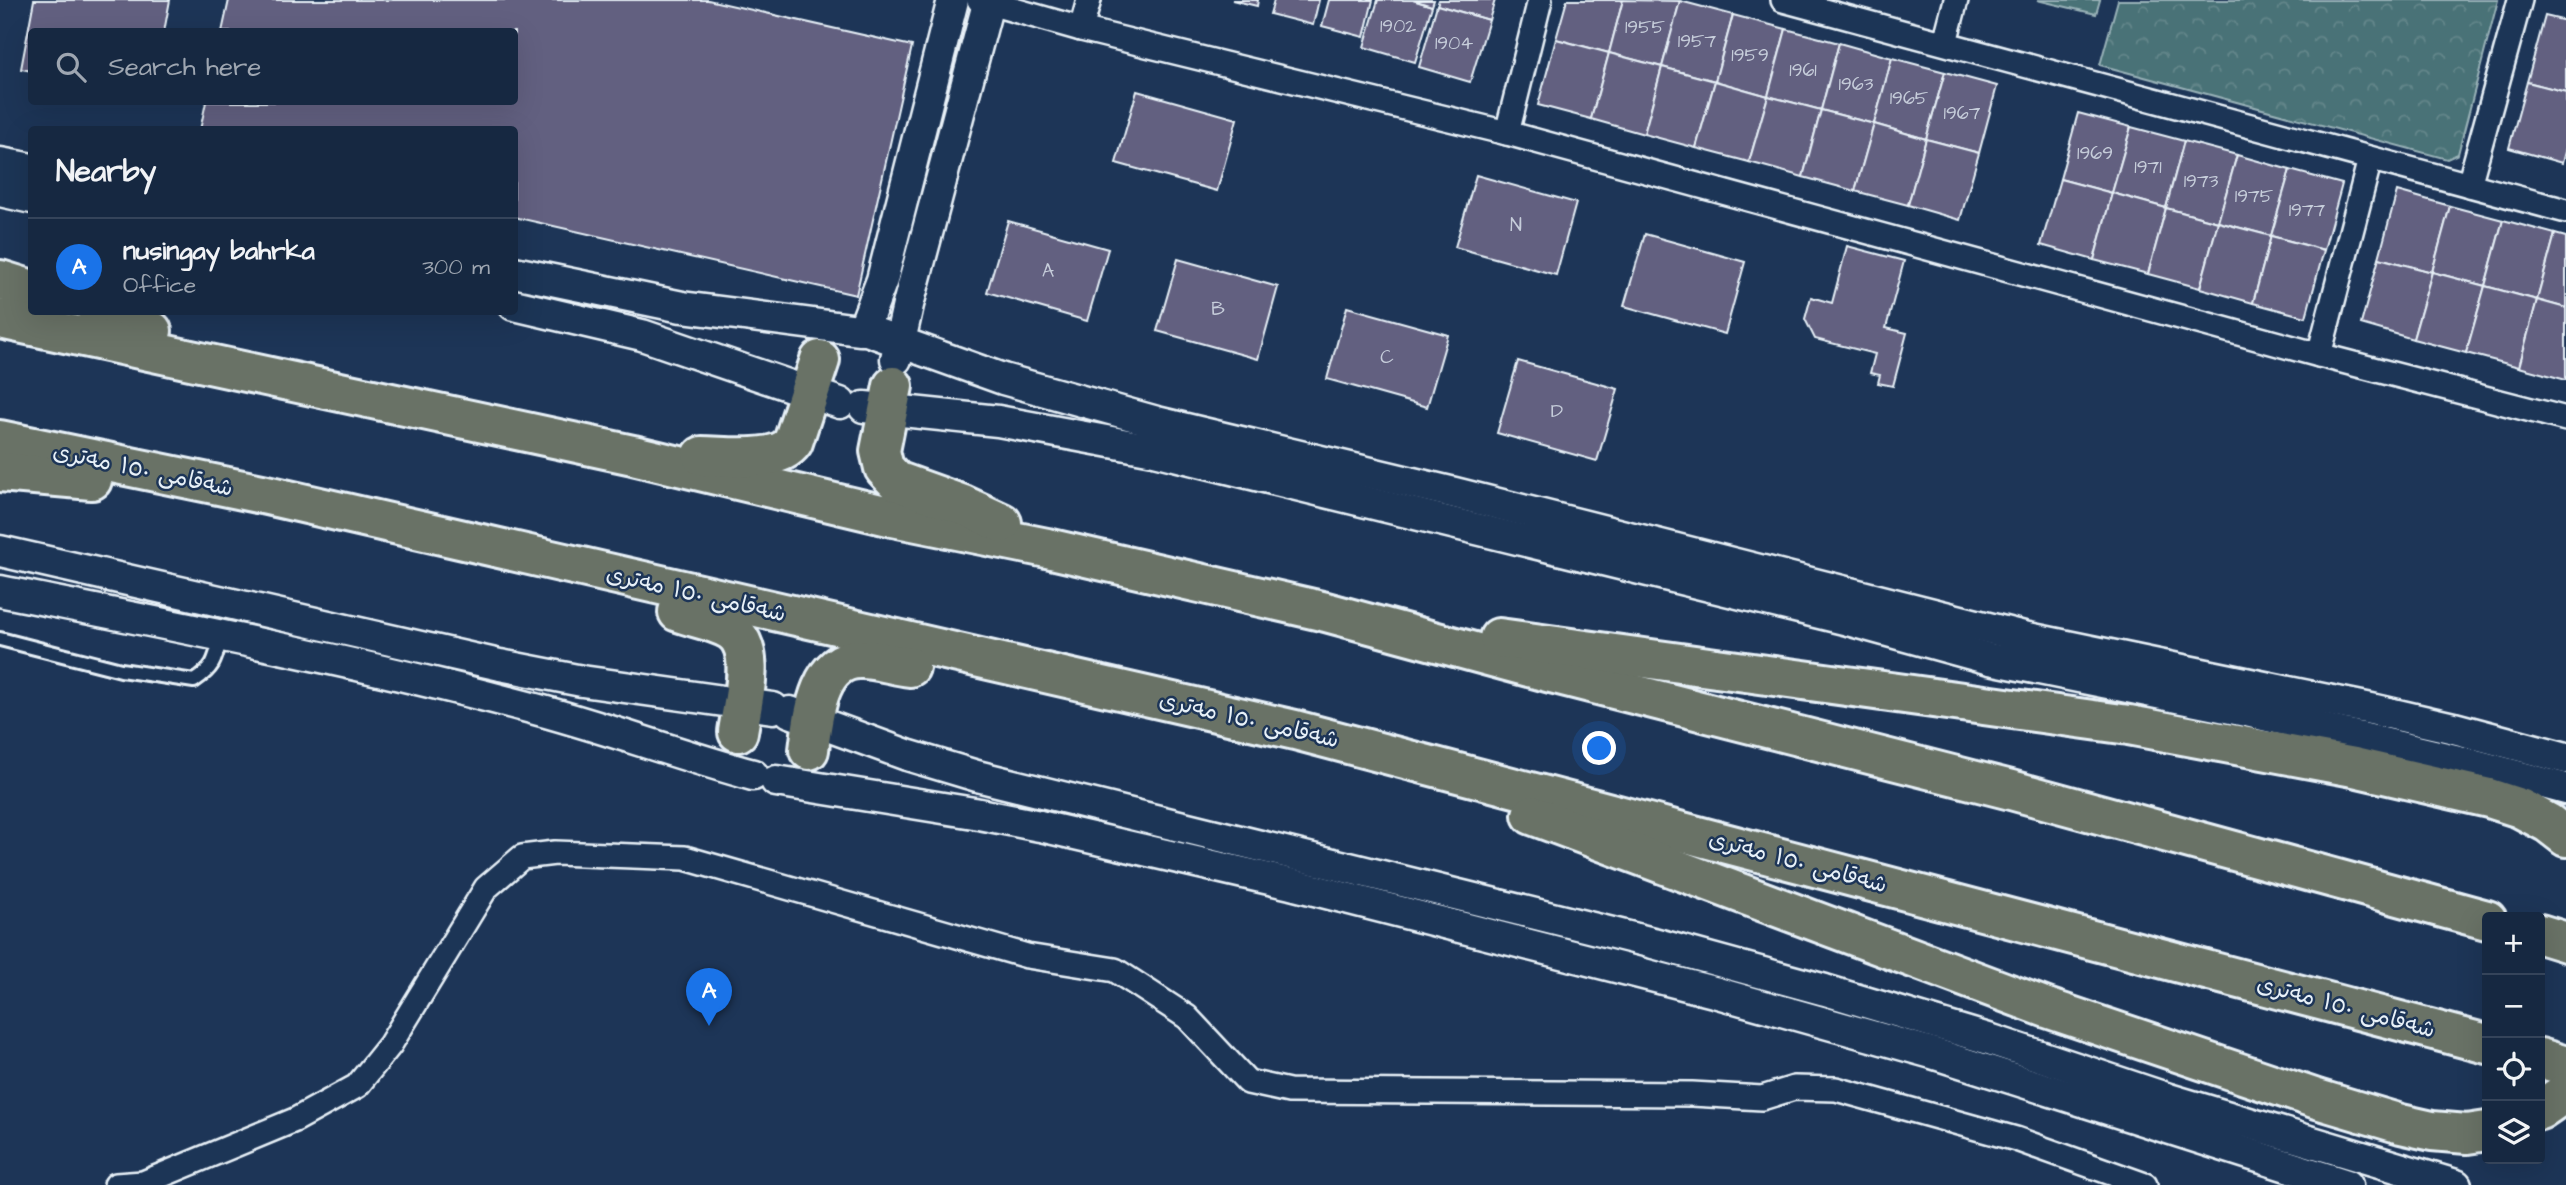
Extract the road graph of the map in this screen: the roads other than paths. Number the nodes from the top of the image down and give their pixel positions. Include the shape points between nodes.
1 (953, 0) edge
2 (1089, 0) edge
3 (1540, 0) edge
4 (1783, 0) edge
5 (1956, 0) edge
6 (2520, 0) edge
7 (985, 1) edge
8 (1081, 29) junction
9 (1945, 42) junction
10 (1507, 133) junction
11 (2370, 159) junction
12 (0, 163) edge
13 (28, 168) edge
14 (2469, 185) junction
15 (0, 191) edge
16 (28, 197) edge
17 (2566, 211) edge
18 (518, 273) edge
19 (0, 280) edge
20 (28, 289) edge
21 (518, 306) edge
22 (105, 315) edge
23 (0, 319) edge
24 (2319, 355) junction
25 (860, 379) junction
26 (285, 381) junction
27 (2566, 419) edge
28 (0, 440) edge
29 (633, 455) junction
30 (0, 472) edge
31 (267, 495) junction
32 (1046, 548) junction
33 (0, 551) edge
34 (577, 567) junction
35 (0, 591) edge
36 (1326, 612) junction
37 (221, 636) junction
38 (0, 639) edge
39 (1016, 667) junction
40 (778, 721) junction
41 (1295, 730) junction
42 (2566, 758) edge
43 (764, 778) junction
44 (2566, 789) edge
45 (2566, 836) edge
46 (2482, 919) edge
47 (2545, 936) edge
48 (2566, 942) edge
49 (2482, 1043) edge
50 (2545, 1060) edge
51 (2566, 1066) edge
52 (2566, 1092) edge
53 (2545, 1107) edge
54 (2482, 1131) edge
55 (116, 1185) edge
56 (2145, 1185) edge
57 (2347, 1185) edge
58 (2456, 1185) edge

1 - 25 street
2 - 8 street
3 - 10 street
4 - 9 street
5 - 9 street
6 - 14 street
7 - 8 street
7 - 25 street
8 - 10 street
9 - 11 street
10 - 24 street
11 - 14 street
11 - 24 street
12 - 13 street
14 - 17 street
15 - 16 street
18 - 25 street via 681,307
19 - 20 highway
21 - 25 street
22 - 26 highway
23 - 26 highway
24 - 27 street
25 - 29 highway via 790,448 773,456
25 - 32 highway via 881,460 896,481 982,513
25 - 42 street via 1003,379 1157,422 2028,638 2454,727
25 - 44 street via 998,421 1154,450 1990,659 2246,711
26 - 29 highway
28 - 31 highway, شەقامی ١٥٠ مەتری
29 - 32 highway
30 - 31 highway
31 - 34 highway, شەقامی ١٥٠ مەتری
32 - 36 highway
33 - 40 street via 514,667
34 - 39 highway, شەقامی ١٥٠ مەتری
34 - 40 highway via 634,596 732,631
35 - 37 street
36 - 45 highway via 2129,725 2354,767 2489,798 2519,808
36 - 46 highway via 2011,790
37 - 38 lane via 209,670 194,681 121,670
37 - 43 street via 533,708
39 - 40 highway via 954,670 854,659 839,665
39 - 41 highway, شەقامی ١٥٠ مەتری
40 - 43 street via 736,744 744,767
40 - 43 street via 805,762 788,778
40 - 58 street via 977,776 1825,990
41 - 49 highway, شەقامی ١٥٠ مەتری
41 - 54 highway via 2047,1007 2317,1099 2401,1124 2455,1133
43 - 57 street via 1053,828 1513,940 1932,1053
47 - 48 highway
50 - 51 highway
52 - 53 highway
55 - 56 street via 156,1178 295,1120 357,1086 390,1045 486,888 522,857 555,853 685,858 1027,956 1115,970 1187,1017 1248,1082 1289,1091 1762,1098 1794,1088 1836,1089 2016,1139

